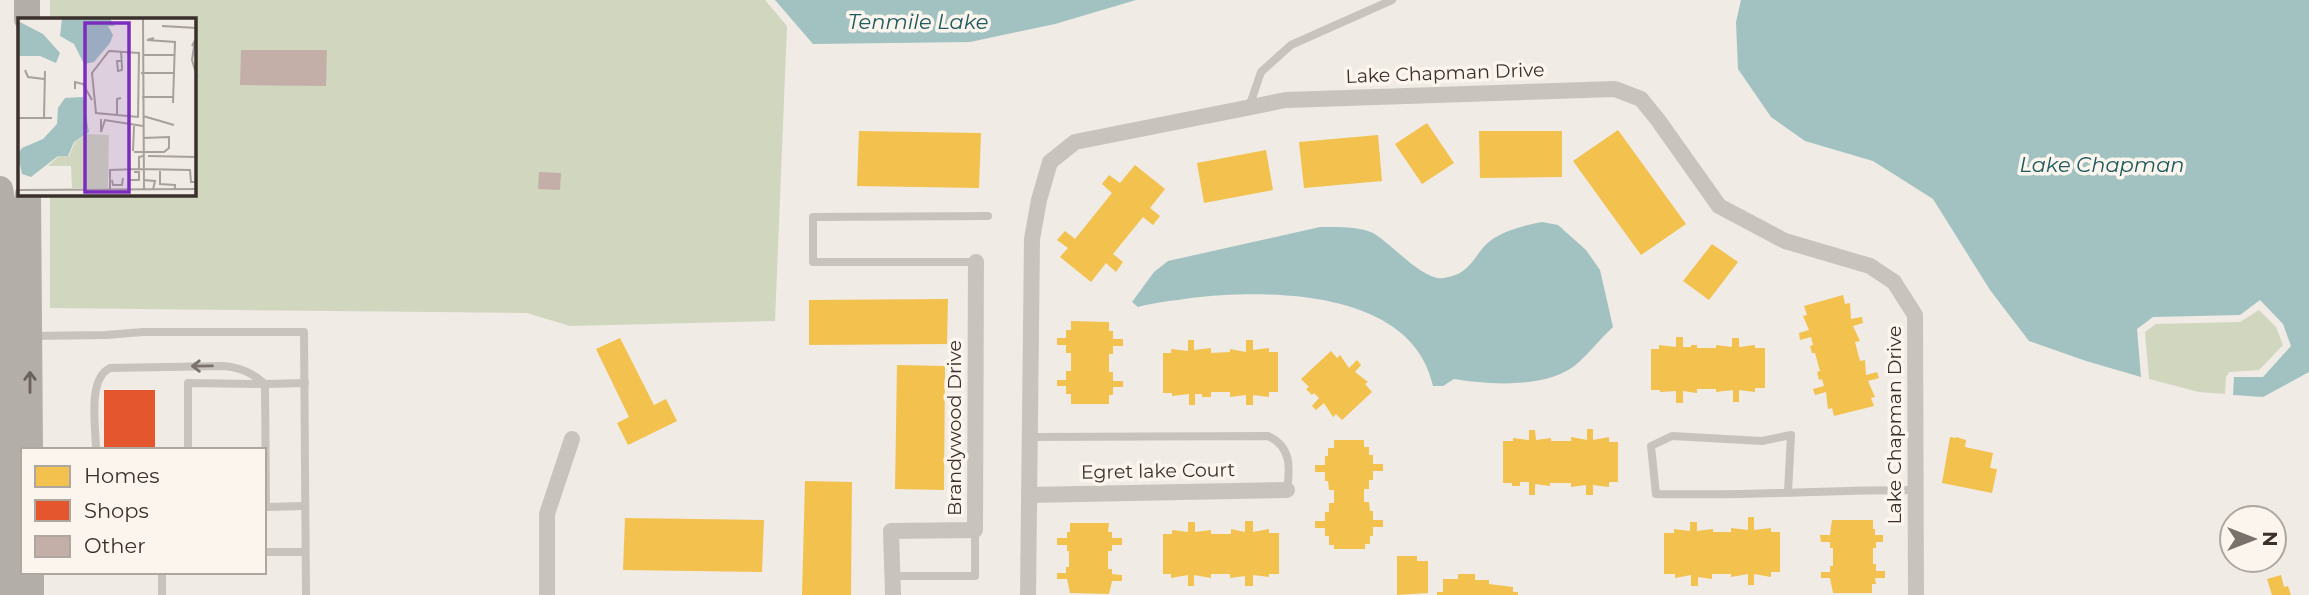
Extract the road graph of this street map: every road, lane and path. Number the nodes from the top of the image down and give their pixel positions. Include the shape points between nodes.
1 (27, 0) edge
2 (1392, 0) edge
3 (27, 18) edge
4 (1249, 107) junction
5 (0, 189) edge
6 (28, 196) edge
7 (988, 216) dead end
8 (976, 262) joint
9 (29, 336) junction
10 (305, 383) junction
11 (265, 384) junction
12 (1030, 436) junction
13 (572, 439) dead end
14 (30, 448) edge
15 (96, 448) edge
16 (188, 448) edge
17 (265, 448) edge
18 (1287, 490) joint
19 (1916, 490) junction
20 (1788, 492) junction
21 (1029, 495) junction
22 (305, 506) junction
23 (266, 507) edge
24 (975, 530) junction
25 (266, 552) edge
26 (305, 552) junction
27 (31, 574) edge
28 (163, 574) edge
29 (893, 576) junction
30 (8, 595) edge
31 (31, 595) edge
32 (163, 595) edge
33 (306, 595) edge
34 (547, 595) edge
35 (893, 595) edge
36 (1028, 595) edge
37 (1916, 595) edge

1 - 3 highway
2 - 4 lane via 1291,45 1261,72
4 - 12 street, Lake Chapman Drive via 1075,142 1050,162 1032,239
4 - 19 street, Lake Chapman Drive via 1310,98 1615,89 1641,99 1719,206 1785,241 1870,266 1894,282 1915,315
5 - 30 highway via 6,221
6 - 9 highway
7 - 8 lane via 813,217 813,262
8 - 24 street, Brandywood Drive
9 - 10 lane via 304,332
14 -> 9 highway
10 - 11 lane
10 - 22 lane
11 -> 15 lane via 236,367 110,368 100,375 95,388
11 - 16 lane via 188,383
11 - 17 lane
12 - 18 lane via 1268,436 1287,453
12 - 21 street, Lake Chapman Drive
13 - 34 street via 547,514
18 - 21 street, Egret lake Court
19 - 20 lane
19 - 37 street, Lake Chapman Drive
20 - 20 lane via 1656,494 1651,446 1672,436 1762,441 1791,435
21 - 36 street, Lake Chapman Drive
22 - 23 lane
22 - 26 lane
24 - 29 lane via 975,576
24 - 29 street, Brandywood Drive via 891,531
25 - 26 lane
26 - 33 lane
27 - 31 highway
28 - 32 lane
29 - 35 street, Brandywood Drive

